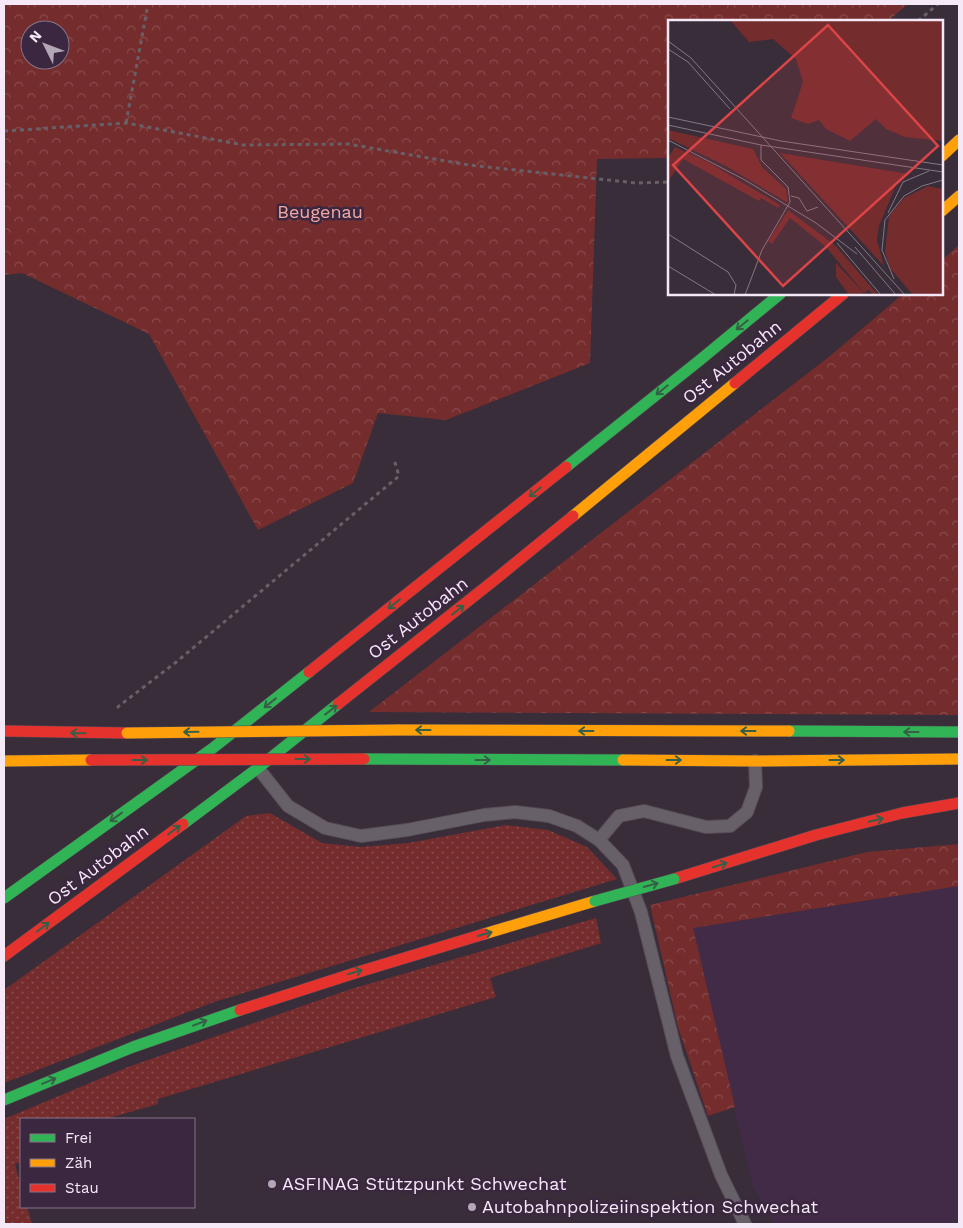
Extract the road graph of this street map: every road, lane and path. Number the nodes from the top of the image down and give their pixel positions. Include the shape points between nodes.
1 (148, 4) edge
2 (938, 4) edge
3 (919, 20) edge
4 (126, 123) junction
5 (4, 130) edge
6 (959, 140) edge
7 (943, 155) edge
8 (668, 182) edge
9 (959, 196) edge
10 (943, 210) edge
11 (779, 295) edge
12 (842, 295) edge
13 (394, 459) dead end
14 (4, 731) edge
15 (959, 732) edge
16 (104, 733) junction
17 (959, 759) edge
18 (4, 761) edge
19 (755, 761) junction
20 (258, 768) junction
21 (959, 803) edge
22 (902, 813) junction
23 (930, 818) dead end
24 (599, 840) junction
25 (4, 898) edge
26 (4, 956) edge
27 (4, 1100) edge
28 (745, 1224) edge

1 - 4 path
2 - 3 path
4 - 5 path
4 - 8 path via 243,145 348,144 469,165 636,183
6 - 7 highway
9 - 10 highway
11 -> 25 highway, Ost Autobahn via 221,742
20 -> 12 highway, Ost Autobahn via 492,582
13 - 16 path via 399,476 119,706
16 -> 14 highway
15 -> 16 highway, bridge via 398,730
19 -> 17 highway
18 -> 19 highway, bridge
19 - 24 lane via 756,787 747,812 730,826 706,827 644,810 619,816
20 - 24 lane via 288,806 325,828 360,836 515,812 550,816 577,826
26 -> 20 highway, Ost Autobahn
21 - 22 highway
22 - 23 highway
27 -> 22 highway, bridge via 210,1020 347,974 816,835
24 - 28 lane via 623,865 632,888 677,1056 721,1175

